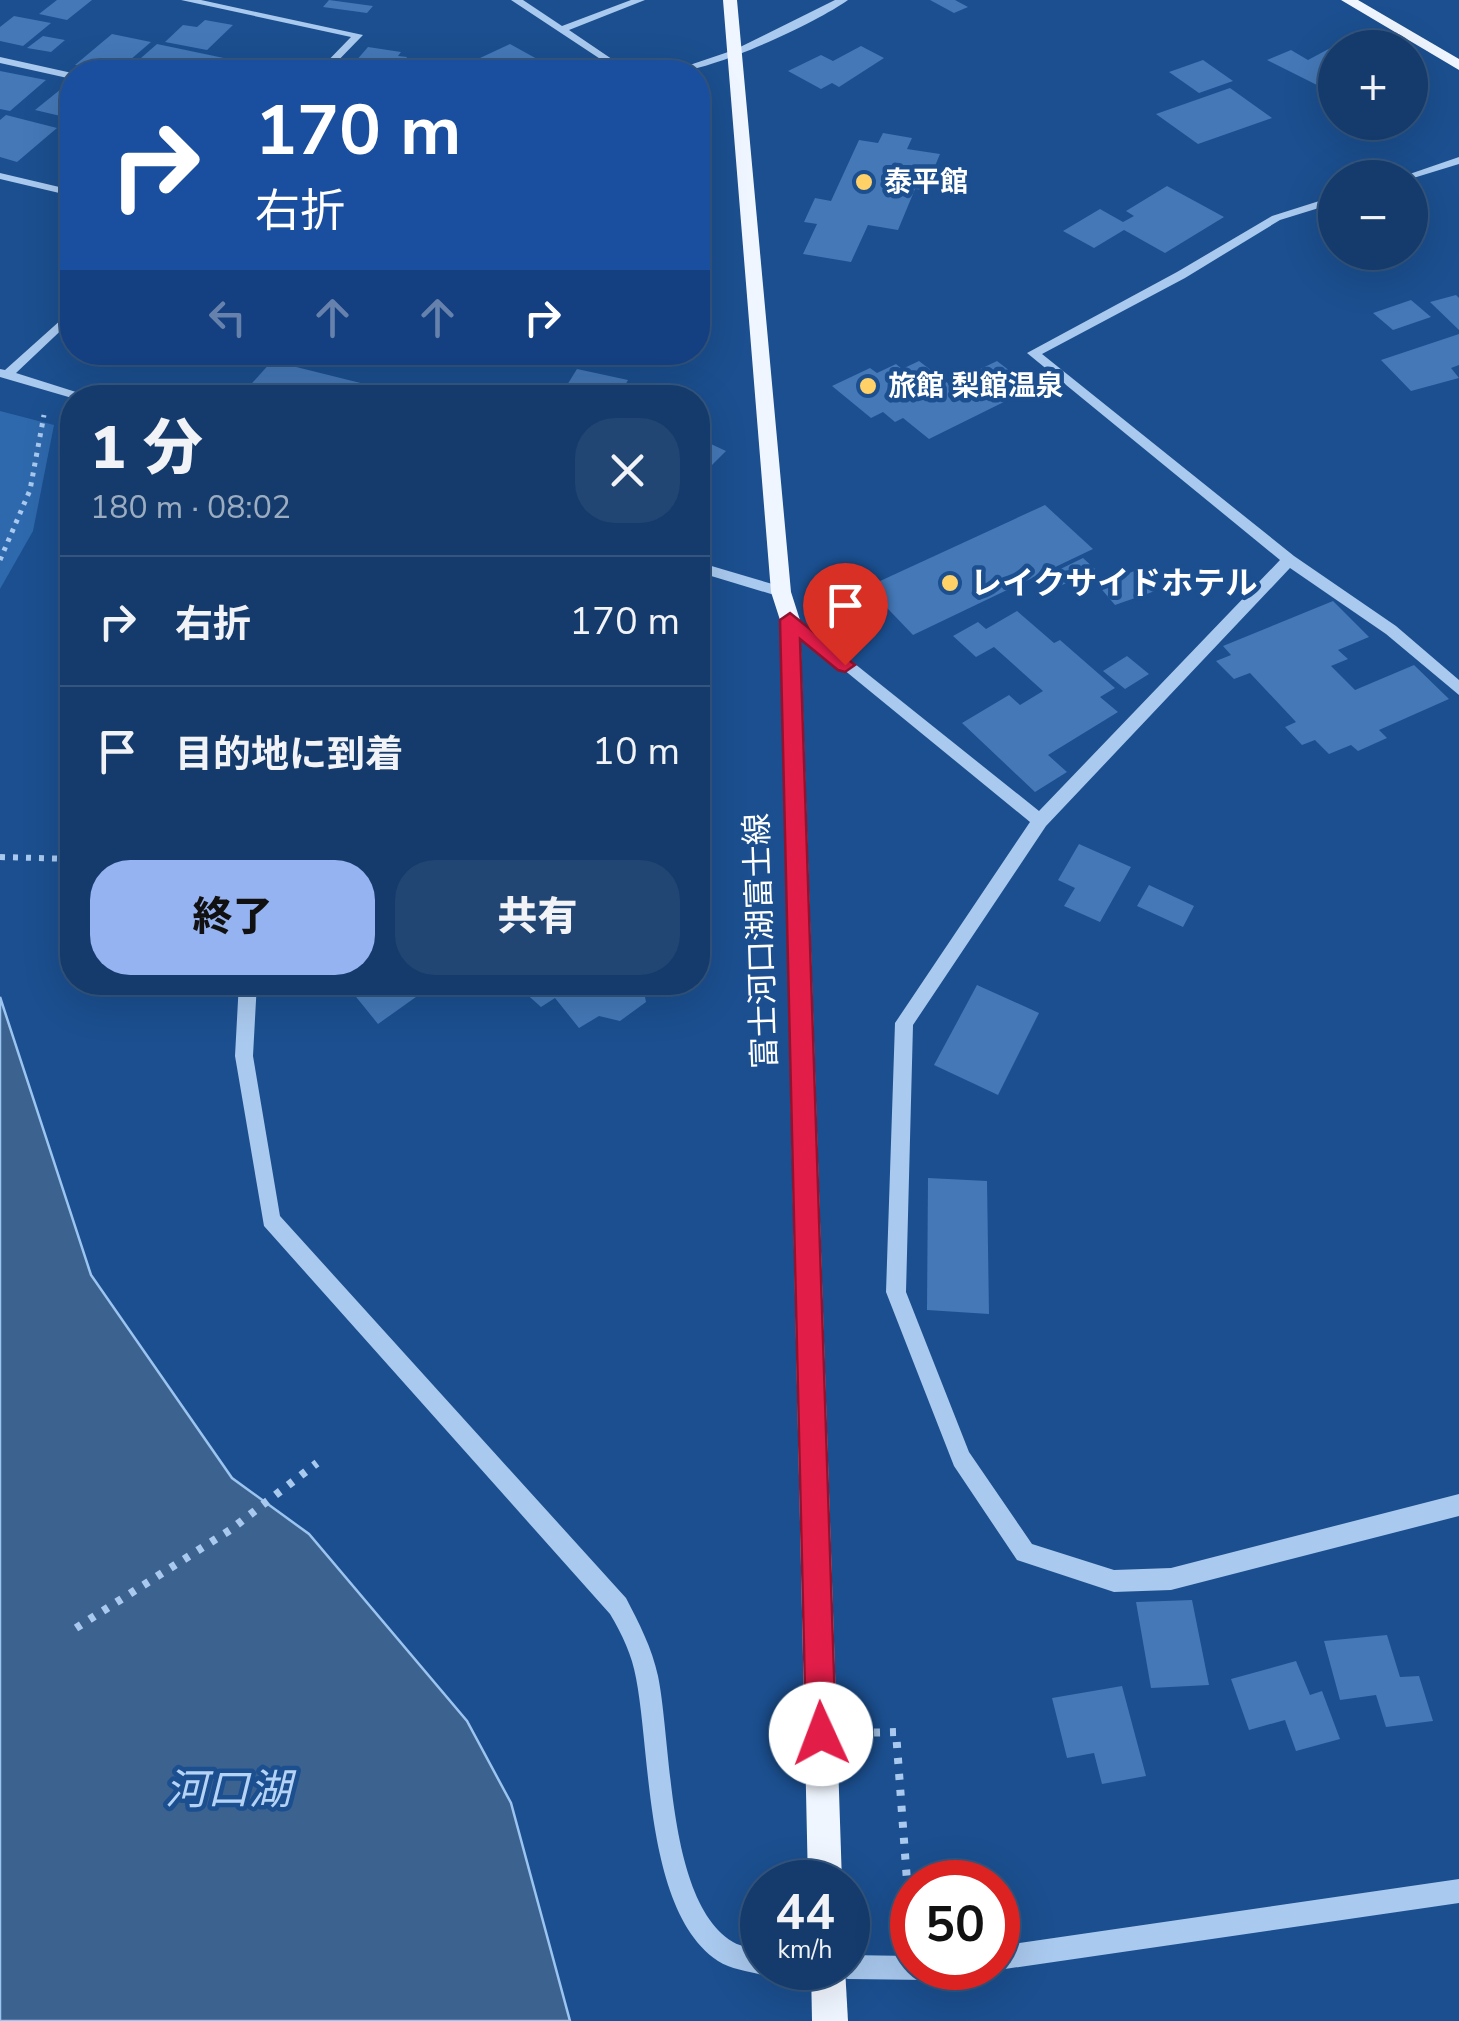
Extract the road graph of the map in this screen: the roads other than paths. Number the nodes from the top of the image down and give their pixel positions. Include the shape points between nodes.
1 (186, 0) edge
2 (516, 0) edge
3 (640, 0) edge
4 (730, 0) edge
5 (843, 0) edge
6 (1348, 0) edge
7 (561, 30) junction
8 (738, 52) junction
9 (0, 60) edge
10 (334, 60) edge
11 (607, 60) edge
12 (710, 61) edge
13 (1459, 65) edge
14 (60, 73) edge
15 (1459, 160) edge
16 (1428, 170) edge
17 (0, 176) edge
18 (60, 190) edge
19 (1318, 204) edge
20 (60, 325) edge
21 (4, 374) edge
22 (60, 390) edge
23 (1290, 560) junction
24 (710, 571) edge
25 (781, 592) junction
26 (790, 620) junction
27 (1459, 689) edge
28 (1040, 822) junction
29 (247, 995) edge
30 (1459, 1505) edge
31 (825, 1860) edge
32 (1459, 1892) edge
33 (740, 1954) edge
34 (1020, 1955) edge
35 (829, 1990) edge
36 (830, 2021) edge

1 - 10 street via 358,36
2 - 7 street
3 - 7 street
4 - 8 main road, 富士河口湖富士線
5 - 8 street
6 - 13 main road
7 - 11 street
8 - 12 street
8 - 25 main road, 富士河口湖富士線
9 - 14 street
15 - 16 street
17 - 18 street
19 - 23 street via 1276,218 1032,354
20 - 21 street
21 - 22 street
23 - 27 street via 1391,630
23 - 28 street
24 - 25 street
25 - 26 main road, 富士河口湖富士線
26 - 28 street
26 - 31 main road, 富士河口湖富士線
28 - 30 street via 904,1023 896,1292 960,1459 1025,1552 1114,1580 1171,1579
29 - 33 street via 244,1056 272,1220 618,1606 647,1676 678,1886 703,1930
32 - 34 street
35 - 36 main road

